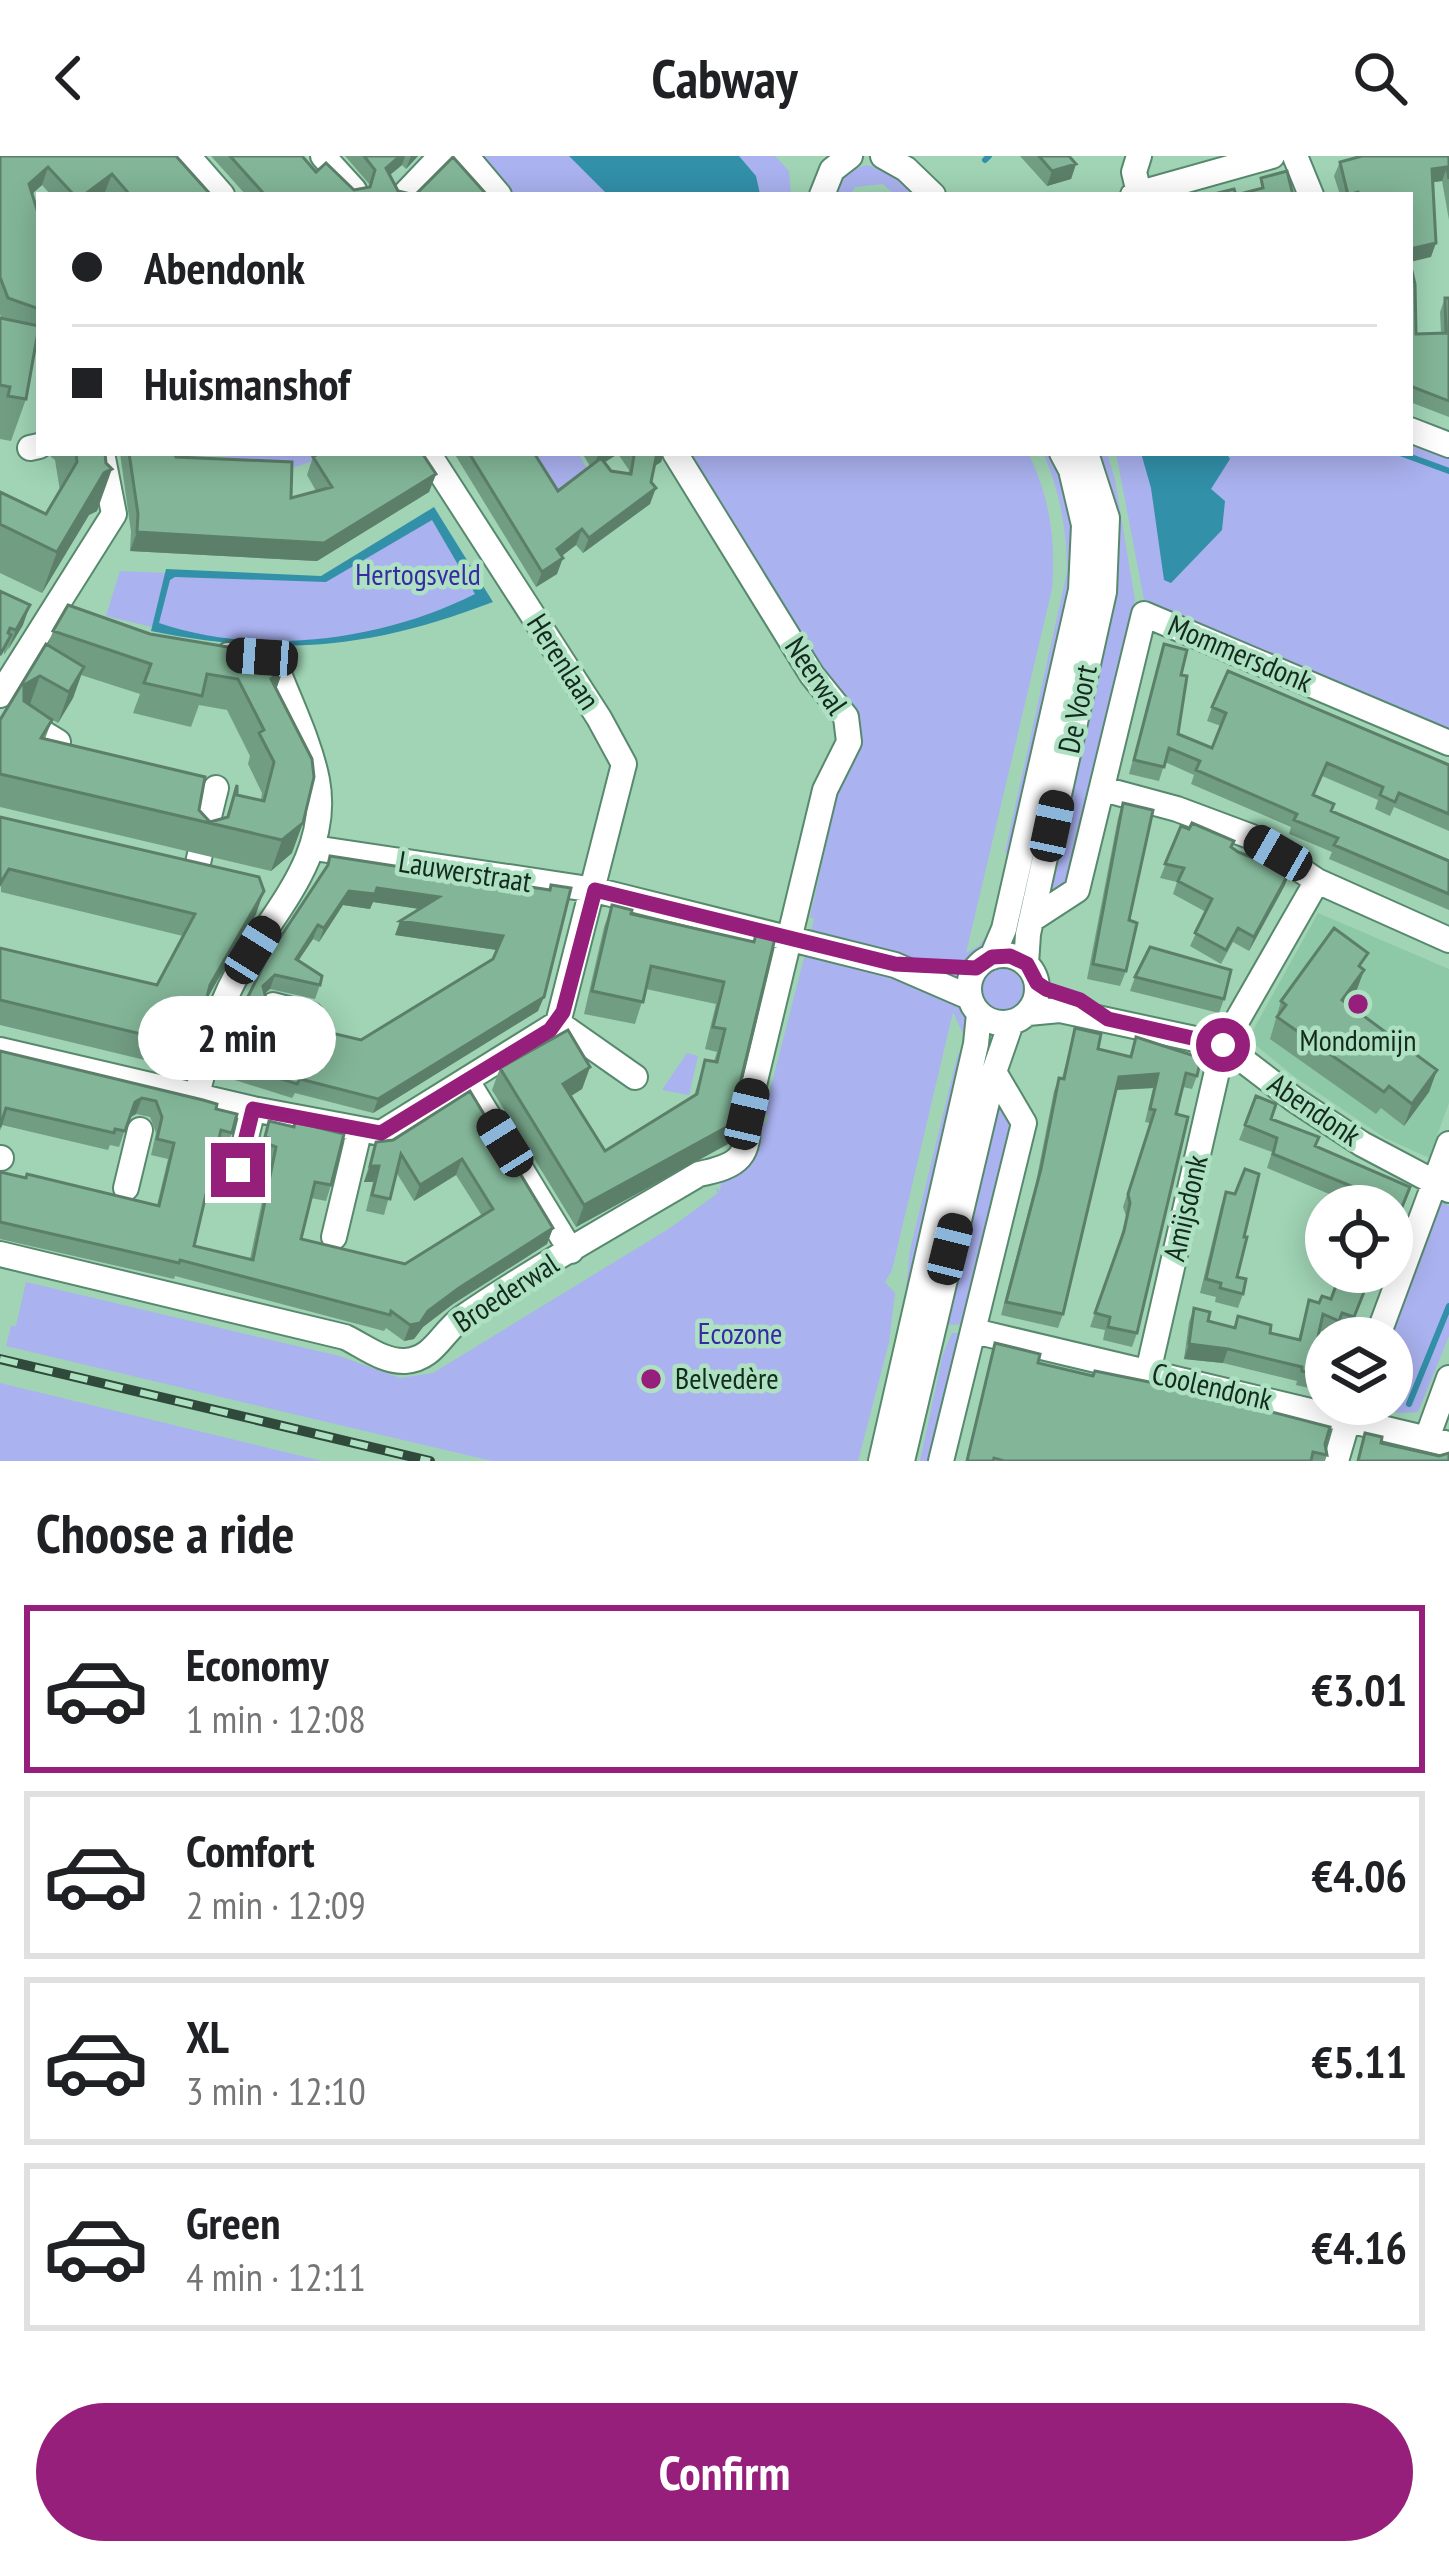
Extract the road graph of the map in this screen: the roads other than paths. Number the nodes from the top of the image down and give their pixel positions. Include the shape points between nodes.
1 (188, 156) edge
2 (323, 156) edge
3 (442, 156) edge
4 (466, 156) edge
5 (814, 156) edge
6 (850, 156) edge
7 (883, 156) edge
8 (1138, 156) edge
9 (1272, 156) edge
10 (1295, 156) edge
11 (921, 177) edge
12 (825, 187) edge
13 (354, 190) edge
14 (220, 192) edge
15 (407, 192) edge
16 (496, 192) edge
17 (1136, 192) edge
18 (1143, 192) edge
19 (1310, 192) edge
20 (1413, 431) edge
21 (1449, 445) edge
22 (108, 456) edge
23 (430, 456) edge
24 (677, 456) edge
25 (1064, 456) edge
26 (1087, 456) edge
27 (199, 653) edge
28 (10, 710) edge
29 (58, 742) edge
30 (1449, 743) edge
31 (216, 788) dead end
32 (1103, 789) junction
33 (314, 848) junction
34 (198, 862) edge
35 (1317, 881) junction
36 (257, 886) edge
37 (595, 890) junction
38 (289, 892) junction
39 (1031, 920) junction
40 (792, 928) junction
41 (1449, 940) edge
42 (984, 963) junction
43 (783, 964) joint
44 (895, 964) junction
45 (1032, 974) junction
46 (252, 995) junction
47 (974, 1005) junction
48 (311, 1015) dead end
49 (1020, 1018) junction
50 (1108, 1019) junction
51 (558, 1023) junction
52 (1223, 1045) junction
53 (0, 1050) edge
54 (994, 1072) junction
55 (635, 1077) dead end
56 (466, 1081) junction
57 (197, 1095) junction
58 (253, 1109) junction
59 (140, 1130) dead end
60 (359, 1132) junction
61 (1449, 1144) edge
62 (238, 1170) dead end
63 (1441, 1187) edge
64 (126, 1188) dead end
65 (334, 1237) dead end
66 (571, 1251) junction
67 (0, 1254) edge
68 (1386, 1317) edge
69 (974, 1331) junction
70 (1148, 1372) junction
71 (1449, 1378) edge
72 (1305, 1403) edge
73 (1346, 1425) edge
74 (1389, 1425) edge
75 (1438, 1441) edge
76 (881, 1461) edge
77 (902, 1461) edge
78 (941, 1461) edge
79 (1336, 1461) edge

1 - 14 street
2 - 13 street
3 - 15 street
4 - 16 street
5 - 12 street
6 - 12 street
7 - 11 street
8 - 17 street
9 - 18 street
10 - 19 street
20 - 21 street
22 - 28 street via 113,514
23 - 37 street, Herenlaan via 624,764
24 - 40 street, Neerwal via 850,730 827,781
25 - 42 street, De Voort via 1084,525 1082,590 1004,929
26 - 39 street, De Voort via 1106,518 1104,592
27 - 33 street via 273,658 317,778
28 - 29 street
30 - 32 street, Mommersdonk via 1144,614
31 - 34 street
32 - 35 street via 1252,838
32 - 39 street, Mommersdonk via 1077,890
33 - 37 street, Lauwerstraat
33 - 38 street
35 - 41 street
35 - 52 street, Amijsdonk
36 - 38 street
37 - 40 street, Lauwerstraat
37 - 51 street, Herenlaan
38 - 46 street
39 - 45 street, De Voort via 1024,952
40 - 43 street, Neerwal
40 - 44 street, Lauwerstraat via 819,947
42 - 44 street, Lauwerstraat
42 - 45 street via 1010,956
42 - 47 street, De Voort via 968,987
43 - 66 street, Broederwal via 742,1155
44 - 47 street, Lauwerstraat
45 - 49 street, De Voort via 1036,999
45 - 50 street, Abendonk
46 - 48 street
46 - 57 street via 215,1024
47 - 49 street via 994,1022
47 - 76 street, De Voort via 976,1044
49 - 50 street, Abendonk via 1060,1010
49 - 54 street, De Voort
50 - 52 street, Abendonk
51 - 55 street
51 - 56 street
52 - 63 street, Abendonk via 1295,1100
52 - 70 street, Amijsdonk
53 - 57 street via 148,1094
54 - 69 street via 1024,1123
54 - 77 street, De Voort
56 - 60 street via 381,1133
56 - 66 street
57 - 58 street
58 - 60 street
58 - 62 street
59 - 64 street
60 - 65 street
61 - 63 street
63 - 68 street
66 - 67 street, Broederwal via 460,1320 433,1350 403,1361 207,1300
69 - 70 street, Coolendonk
69 - 78 street
70 - 72 street, Coolendonk
71 - 75 street
73 - 79 street
74 - 75 street, Coolendonk

